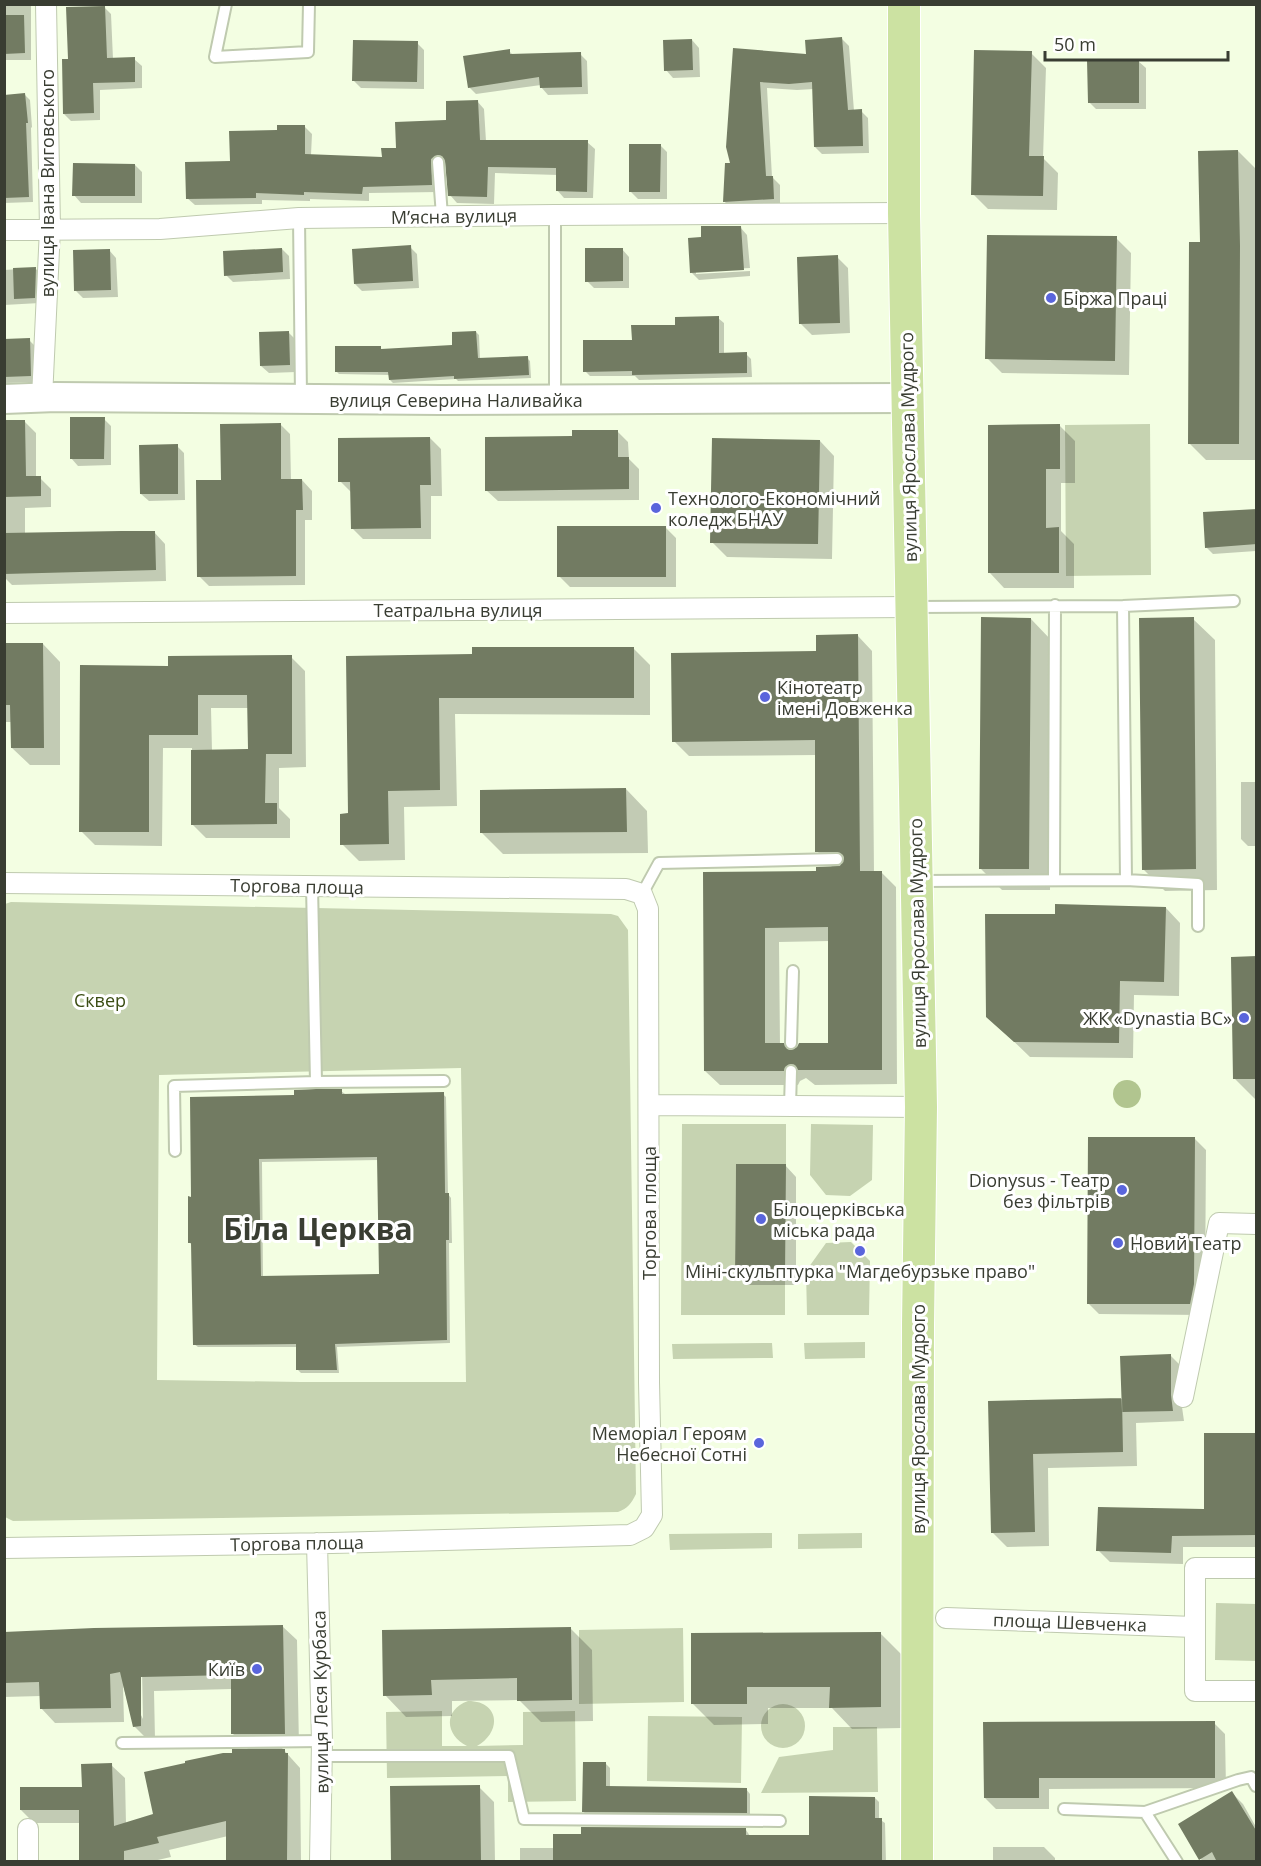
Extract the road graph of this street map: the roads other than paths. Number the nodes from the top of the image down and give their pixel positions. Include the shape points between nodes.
1 (46, 4) edge
2 (226, 4) edge
3 (309, 4) edge
4 (904, 4) edge
5 (438, 162) dead end
6 (904, 213) junction
7 (555, 214) junction
8 (442, 216) junction
9 (299, 218) junction
10 (50, 229) junction
11 (4, 230) edge
12 (42, 398) junction
13 (907, 398) junction
14 (4, 399) edge
15 (301, 400) junction
16 (555, 400) junction
17 (1234, 601) dead end
18 (1055, 605) junction
19 (1123, 606) junction
20 (911, 607) junction
21 (4, 613) edge
22 (837, 859) dead end
23 (1054, 880) junction
24 (1126, 880) junction
25 (917, 881) junction
26 (4, 883) edge
27 (312, 886) junction
28 (642, 894) junction
29 (1198, 926) dead end
30 (793, 971) dead end
31 (791, 1043) dead end
32 (791, 1071) dead end
33 (444, 1081) dead end
34 (316, 1082) junction
35 (649, 1105) junction
36 (790, 1106) junction
37 (921, 1107) junction
38 (175, 1152) dead end
39 (1257, 1224) edge
40 (1183, 1396) dead end
41 (317, 1543) junction
42 (4, 1548) edge
43 (1257, 1568) edge
44 (946, 1618) dead end
45 (1194, 1627) junction
46 (1257, 1691) edge
47 (122, 1743) dead end
48 (322, 1748) junction
49 (1257, 1786) edge
50 (1064, 1809) dead end
51 (1145, 1812) junction
52 (780, 1821) dead end
53 (28, 1829) dead end
54 (28, 1862) edge
55 (320, 1862) edge
56 (917, 1862) edge
57 (1177, 1862) edge

1 - 10 street, вулиця Івана Виговського
2 - 3 lane via 215,57 308,52
4 - 6 main road, вулиця Ярослава Мудрого
5 - 8 lane
6 - 7 street, Мʼясна вулиця
6 - 13 main road, вулиця Ярослава Мудрого
7 - 8 street, Мʼясна вулиця
7 - 16 lane
8 - 9 street, Мʼясна вулиця
9 - 10 street, Мʼясна вулиця via 160,229
9 - 15 lane
10 - 11 street, Мʼясна вулиця
10 - 12 street, вулиця Івана Виговського
12 - 14 street, вулиця Северина Наливайка
12 - 15 street, вулиця Северина Наливайка
13 - 16 street, вулиця Северина Наливайка
13 - 20 main road, вулиця Ярослава Мудрого
15 - 16 street, вулиця Северина Наливайка
17 - 19 lane
18 - 19 lane
18 - 20 lane
18 - 23 lane
19 - 24 lane
20 - 21 street, Театральна вулиця
20 - 25 main road, вулиця Ярослава Мудрого
22 - 28 lane via 659,863
23 - 24 lane
23 - 25 lane
24 - 29 lane via 1198,884
25 - 37 main road, вулиця Ярослава Мудрого
26 - 27 street, Торгова площа
27 - 28 street, Торгова площа via 626,889
27 - 34 lane
28 - 35 street, Торгова площа via 648,909
30 - 31 lane
32 - 36 lane
33 - 34 lane
34 - 38 lane via 174,1086
35 - 36 street
35 - 41 street, Торгова площа via 652,1515 644,1528 630,1535
36 - 37 street
37 - 56 main road, вулиця Ярослава Мудрого
39 - 40 street via 1219,1223
41 - 42 street, Торгова площа
41 - 48 street, вулиця Леся Курбаса
43 - 45 street via 1195,1568
44 - 45 street, площа Шевченка
45 - 46 street via 1195,1691
47 - 48 lane
48 - 52 lane via 509,1756 524,1819
48 - 55 street, вулиця Леся Курбаса
49 - 51 lane via 1251,1777 1238,1780
50 - 51 lane
51 - 57 lane
53 - 54 street

